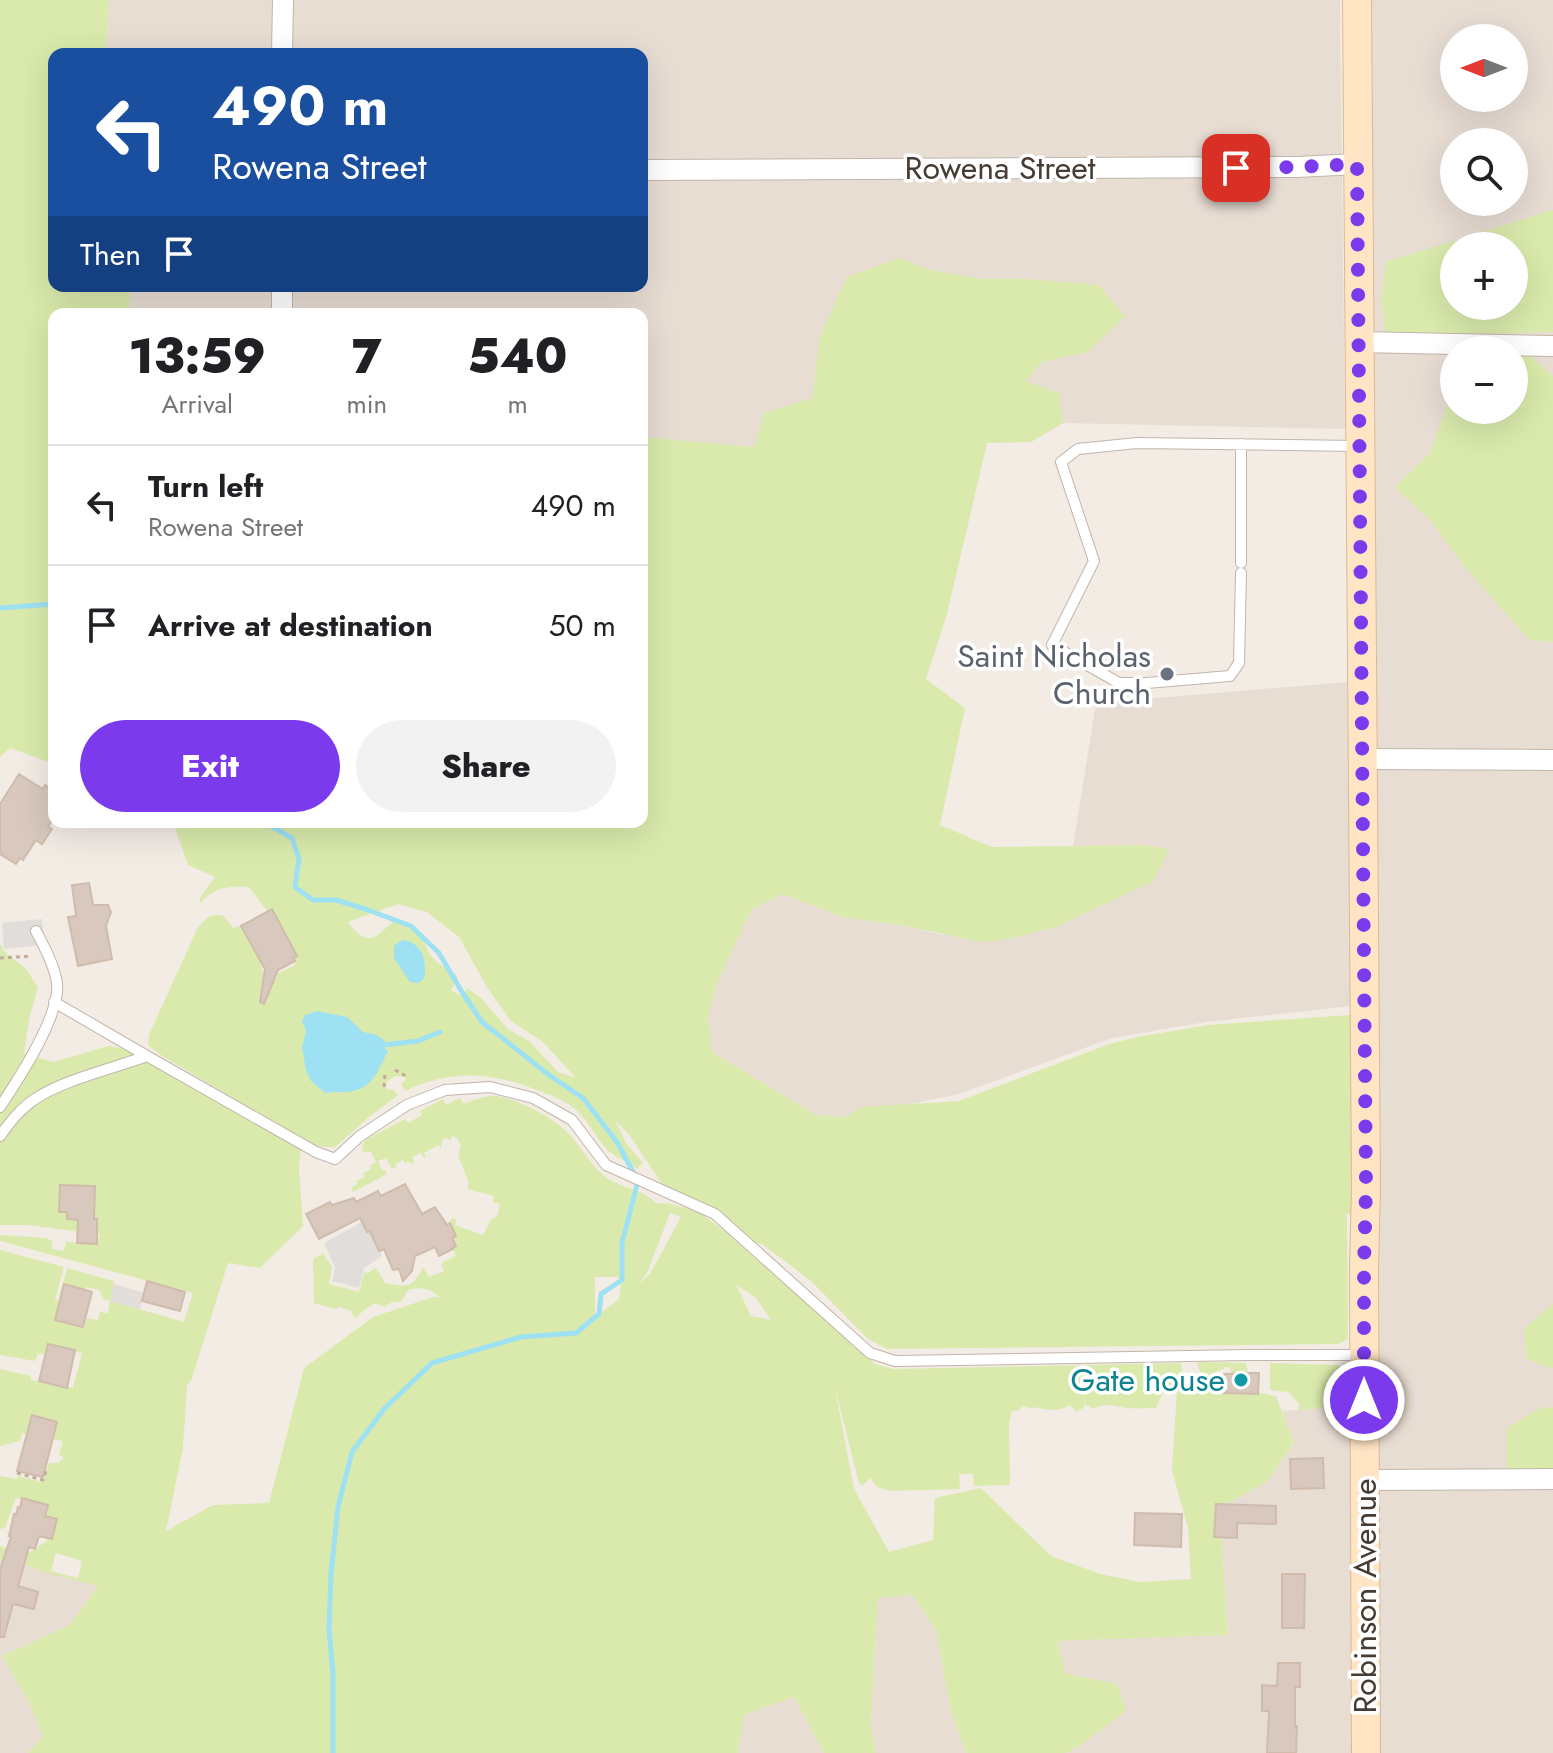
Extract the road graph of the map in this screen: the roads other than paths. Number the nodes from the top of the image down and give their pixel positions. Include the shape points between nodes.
1 (283, 0) edge
2 (1357, 0) edge
3 (282, 48) edge
4 (1357, 164) junction
5 (648, 170) edge
6 (1359, 342) junction
7 (1553, 346) edge
8 (1241, 444) junction
9 (1359, 446) junction
10 (1362, 759) junction
11 (1553, 760) edge
12 (36, 931) dead end
13 (54, 1002) junction
14 (147, 1056) junction
15 (0, 1107) edge
16 (0, 1136) edge
17 (1364, 1355) junction
18 (1553, 1479) edge
19 (1364, 1480) junction
20 (1366, 1753) edge

1 - 3 street
2 - 4 main road, Robinson Avenue
4 - 5 street, Rowena Street
4 - 6 main road, Robinson Avenue
6 - 7 street
6 - 9 main road, Robinson Avenue
8 - 8 lane via 1137,443 1078,449 1061,462 1094,561 1052,645 1119,683 1230,676 1239,663
8 - 9 lane
9 - 10 main road, Robinson Avenue
10 - 11 street
10 - 17 main road, Robinson Avenue
12 - 13 lane via 57,986
13 - 14 lane
13 - 15 lane via 37,1048
14 - 16 lane via 35,1099
14 - 17 lane via 335,1159 407,1105 445,1090 490,1087 533,1098 572,1120 606,1165 715,1214 870,1353 895,1361
17 - 19 main road, Robinson Avenue
18 - 19 street
19 - 20 main road, Robinson Avenue

